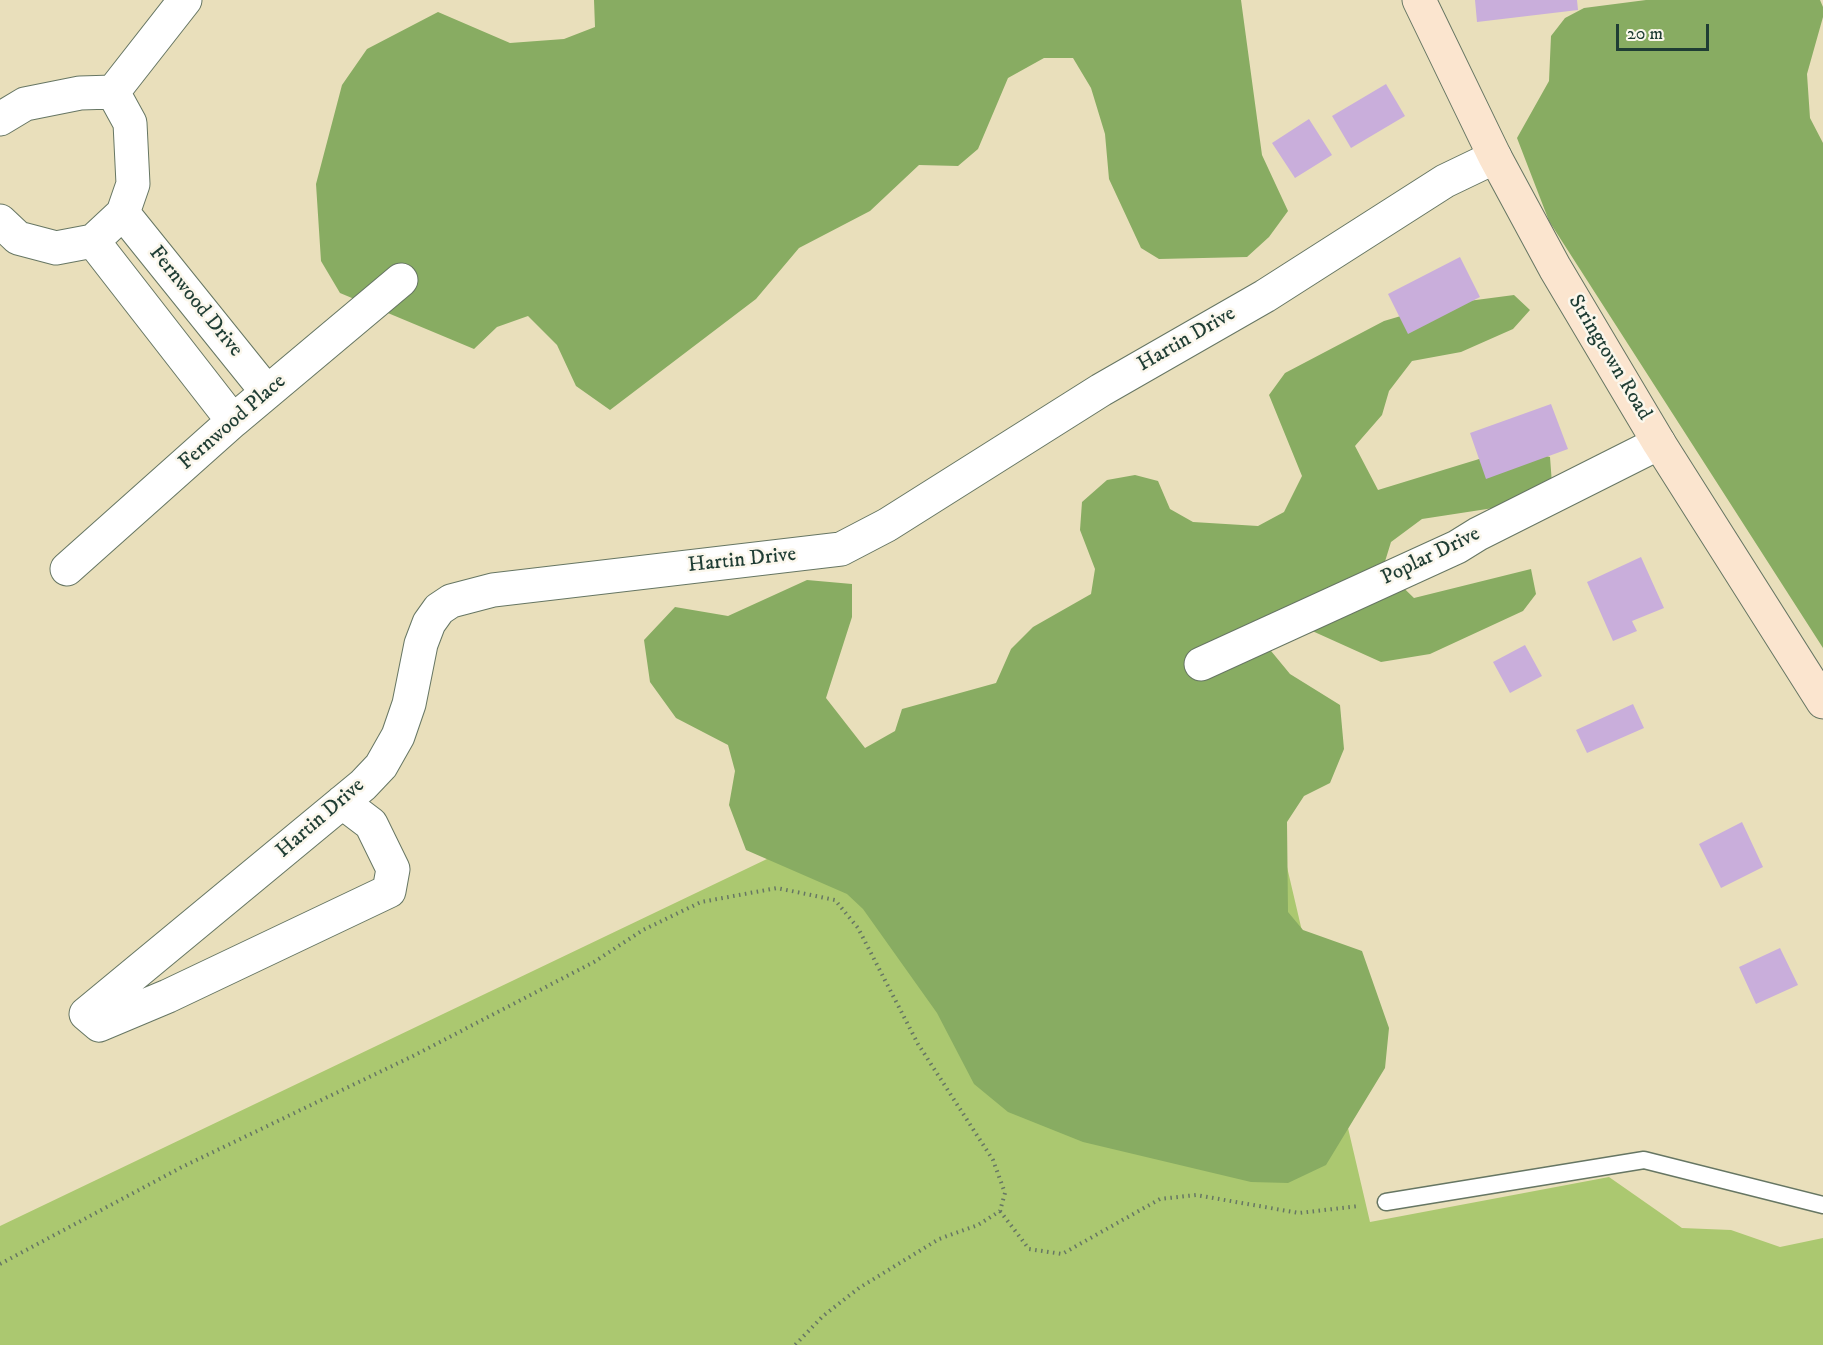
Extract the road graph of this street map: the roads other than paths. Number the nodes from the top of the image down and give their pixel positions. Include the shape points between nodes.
1 (184, 0) edge
2 (1419, 0) edge
3 (113, 92) junction
4 (0, 119) edge
5 (1495, 157) junction
6 (123, 213) junction
7 (0, 221) edge
8 (93, 241) junction
9 (401, 280) dead end
10 (267, 392) junction
11 (233, 421) junction
12 (1659, 443) junction
13 (67, 569) dead end
14 (1201, 664) dead end
15 (1823, 702) edge
16 (342, 802) junction
17 (1386, 1202) dead end
18 (1823, 1205) edge

1 - 3 street
2 - 5 main road, Stringtown Road
3 - 4 street via 80,93 25,104
3 - 6 street via 130,123 133,184
5 - 12 main road, Stringtown Road via 1555,268
5 - 16 street, Hartin Drive via 1445,181 1265,296 1101,390 887,525 841,549 493,590 451,601 439,609 421,644 398,736 381,766
6 - 8 street
6 - 10 street, Fernwood Drive
7 - 8 street via 18,238 56,248
8 - 11 street, Fernwood Drive
9 - 10 street, Fernwood Place
10 - 11 street, Fernwood Place
11 - 13 street, Fernwood Place
12 - 14 street, Poplar Drive via 1457,547
12 - 15 main road, Stringtown Road
16 - 16 street, Hartin Drive via 86,1014 99,1025 389,891 393,868 371,824
17 - 18 lane via 1644,1160

